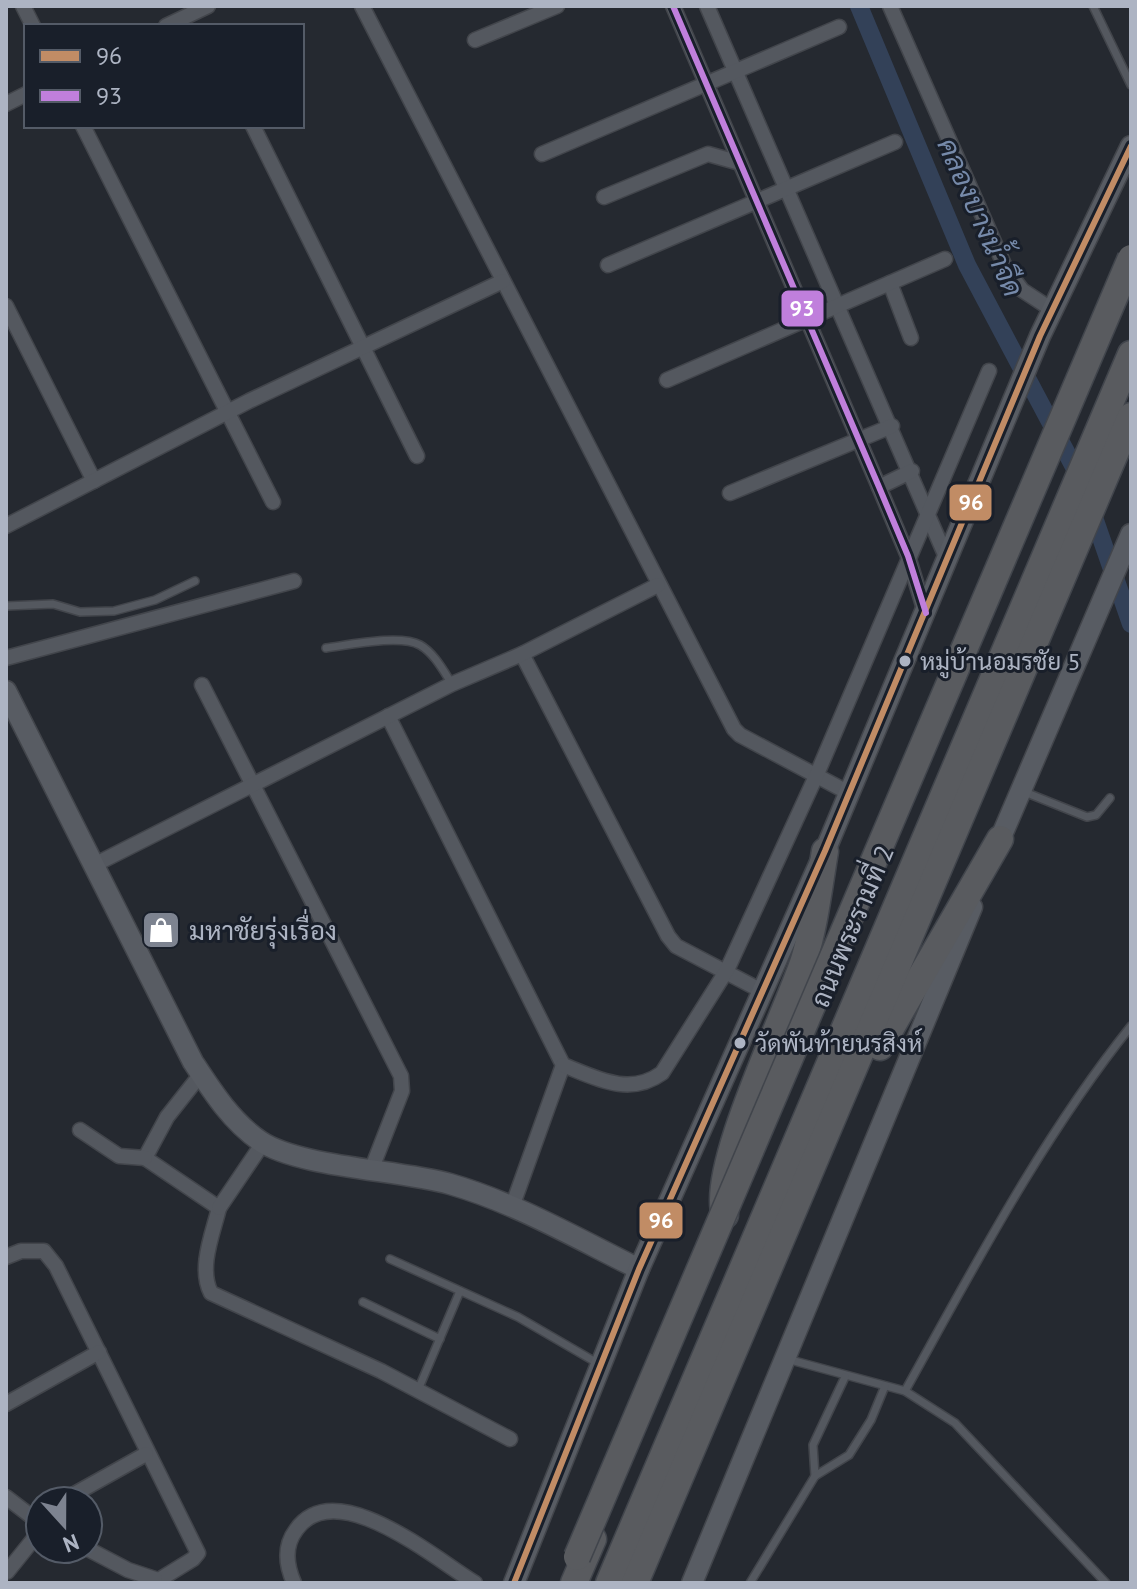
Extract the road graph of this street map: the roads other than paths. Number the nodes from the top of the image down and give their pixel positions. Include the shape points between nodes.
1 (23, 6) edge
2 (362, 6) edge
3 (557, 6) edge
4 (673, 6) edge
5 (707, 6) edge
6 (890, 6) edge
7 (1093, 6) edge
8 (202, 15) edge
9 (32, 24) edge
10 (173, 24) edge
11 (839, 27) dead end
12 (475, 40) dead end
13 (736, 72) junction
14 (1131, 85) edge
15 (707, 86) junction
16 (24, 95) edge
17 (6, 104) edge
18 (84, 128) edge
19 (254, 128) edge
20 (895, 142) dead end
21 (1131, 146) edge
22 (542, 154) dead end
23 (1131, 155) edge
24 (740, 163) junction
25 (1111, 185) junction
26 (787, 188) junction
27 (604, 197) dead end
28 (757, 202) junction
29 (1131, 258) edge
30 (945, 259) dead end
31 (608, 265) dead end
32 (1131, 269) edge
33 (503, 281) junction
34 (890, 283) junction
35 (6, 306) edge
36 (839, 307) junction
37 (1051, 309) junction
38 (808, 321) junction
39 (911, 338) dead end
40 (364, 346) junction
41 (1131, 354) edge
42 (989, 371) dead end
43 (667, 380) dead end
44 (227, 415) junction
45 (1131, 416) edge
46 (892, 426) junction
47 (860, 441) junction
48 (417, 456) dead end
49 (912, 471) junction
50 (94, 481) junction
51 (879, 487) junction
52 (730, 493) dead end
53 (273, 502) dead end
54 (927, 511) junction
55 (6, 526) edge
56 (1129, 539) edge
57 (908, 556) junction
58 (947, 559) junction
59 (195, 581) dead end
60 (294, 581) dead end
61 (658, 585) junction
62 (6, 606) edge
63 (926, 613) junction
64 (326, 648) dead end
65 (522, 654) junction
66 (6, 658) edge
67 (452, 684) junction
68 (202, 685) dead end
69 (6, 691) edge
70 (11, 715) edge
71 (388, 716) junction
72 (817, 774) junction
73 (252, 785) junction
74 (1020, 790) junction
75 (849, 793) junction
76 (1110, 798) dead end
77 (1000, 839) junction
78 (825, 851) junction
79 (94, 865) junction
80 (727, 970) junction
81 (762, 991) junction
82 (1131, 1026) edge
83 (563, 1065) junction
84 (201, 1074) junction
85 (80, 1130) dead end
86 (263, 1143) junction
87 (145, 1158) junction
88 (372, 1168) junction
89 (512, 1207) junction
90 (219, 1208) junction
91 (727, 1222) junction
92 (785, 1230) junction
93 (6, 1257) edge
94 (390, 1259) dead end
95 (639, 1269) junction
96 (460, 1291) junction
97 (363, 1302) dead end
98 (440, 1339) junction
99 (99, 1352) junction
100 (783, 1358) junction
101 (601, 1365) junction
102 (845, 1377) junction
103 (885, 1386) junction
104 (418, 1390) junction
105 (905, 1391) junction
106 (6, 1404) edge
107 (510, 1439) dead end
108 (146, 1454) junction
109 (815, 1476) junction
110 (91, 1485) edge
111 (6, 1497) edge
112 (24, 1511) edge
113 (24, 1551) edge
114 (104, 1557) edge
115 (575, 1570) edge
116 (7, 1572) edge
117 (155, 1581) edge
118 (617, 1581) edge
119 (294, 1583) edge
120 (475, 1583) edge
121 (514, 1583) edge
122 (564, 1583) edge
123 (692, 1583) edge
124 (750, 1583) edge
125 (1106, 1583) edge

1 - 9 street
2 - 33 street
3 - 12 street
4 - 15 street
5 - 13 street
6 - 37 street via 1006,269 1022,290
7 - 14 lane
8 - 10 street
11 - 13 street
13 - 15 street
13 - 26 street
15 - 22 street
15 - 24 street
16 - 17 street
18 - 44 street
19 - 40 street
20 - 26 street
21 - 25 main road, ถนนพระรามที่ 2
23 - 25 main road
24 - 27 street via 708,154
24 - 28 street
25 - 37 main road, ถนนพระรามที่ 2
26 - 28 street
26 - 36 street
28 - 31 street
28 - 38 street
29 - 115 highway, bridge
30 - 34 street
32 - 91 highway, ถนนพระรามที่ 2, bridge
33 - 40 street
33 - 61 street
34 - 36 street
34 - 39 street
35 - 50 street
36 - 38 street
36 - 46 street
37 - 58 main road, ถนนพระรามที่ 2
38 - 43 street
38 - 47 street
40 - 44 street
40 - 48 street
41 - 118 highway
42 - 54 street
44 - 50 street
44 - 53 street
45 - 92 highway
46 - 47 street
46 - 49 street
47 - 51 street
47 - 52 street
49 - 51 street
49 - 54 street
50 - 55 street
51 - 57 street
54 - 57 street
54 - 58 street
56 - 74 main road
57 - 63 street
57 - 72 street
58 - 63 main road, ถนนพระรามที่ 2
59 - 62 lane via 114,611 80,612 53,604
60 - 66 street
61 - 65 street
61 - 72 street via 734,729
63 - 75 main road, ถนนพระรามที่ 2
64 - 67 lane via 418,644
65 - 67 street
65 - 80 street via 668,936 676,946
67 - 71 street
68 - 73 street
69 - 70 main road
70 - 79 main road
71 - 73 street
71 - 83 street
72 - 75 street
72 - 80 street
73 - 79 street
73 - 88 street via 401,1076 402,1091
74 - 76 lane via 1087,817 1096,815
74 - 77 main road
75 - 78 main road, ถนนพระรามที่ 2
77 - 92 highway via 906,997
77 - 100 main road
78 - 81 main road, ถนนพระรามที่ 2
78 - 91 highway via 804,960 730,1151 721,1195
79 - 84 main road
80 - 81 street
80 - 83 street via 662,1073 649,1083 613,1085
81 - 95 main road, ถนนพระรามที่ 2
82 - 105 lane via 1098,1067 977,1261
83 - 89 street
84 - 86 main road via 242,1127
84 - 87 street via 167,1117
85 - 87 street via 119,1156
86 - 88 main road
86 - 90 street
87 - 90 street
88 - 89 main road via 451,1184
89 - 95 main road
90 - 104 street via 207,1256 211,1293
91 - 115 highway, ถนนพระรามที่ 2
92 - 118 highway
93 - 99 street via 44,1251
94 - 96 lane
95 - 101 main road, ถนนพระรามที่ 2
96 - 98 lane
96 - 101 lane
97 - 98 lane
98 - 104 lane
99 - 106 street
99 - 108 street
100 - 102 lane
100 - 123 main road
101 - 121 main road, ถนนพระรามที่ 2
102 - 103 lane
102 - 109 lane via 813,1445
103 - 105 lane
103 - 109 lane via 849,1455
104 - 107 street
105 - 125 lane via 955,1423
108 - 110 street
108 - 117 street via 198,1553
109 - 124 lane
111 - 112 street
113 - 116 street
114 - 117 street
115 - 122 highway
119 - 120 street via 289,1541 311,1514 330,1509 366,1516

